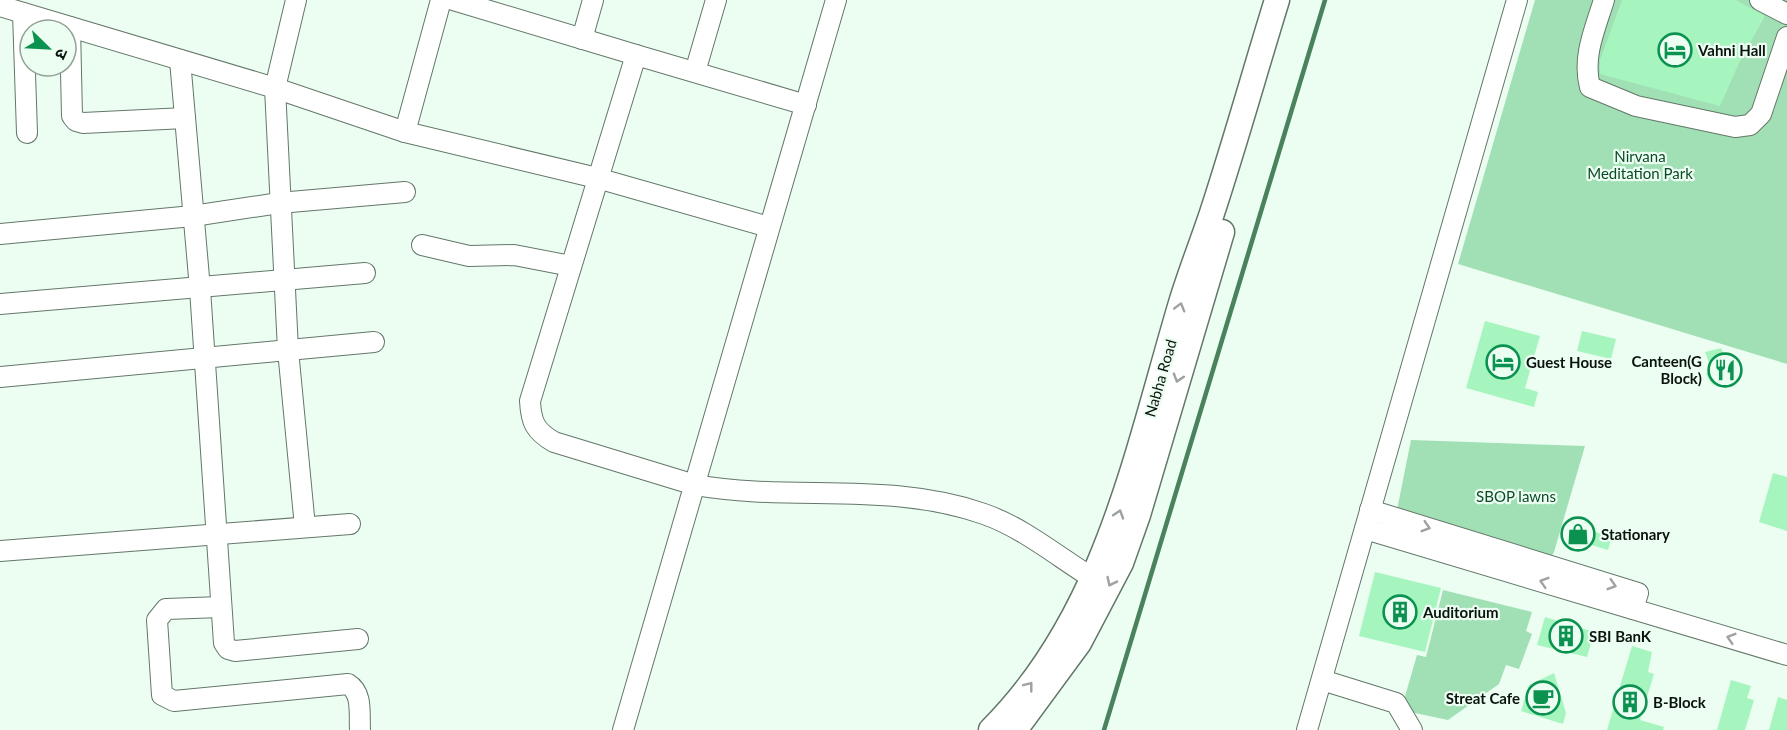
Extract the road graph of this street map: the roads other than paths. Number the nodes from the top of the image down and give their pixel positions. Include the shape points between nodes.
1 (296, 0) edge
2 (441, 0) edge
3 (453, 0) edge
4 (593, 0) edge
5 (716, 0) edge
6 (836, 0) edge
7 (1277, 0) edge
8 (1292, 0) edge
9 (1517, 0) edge
10 (1604, 0) edge
11 (1760, 0) edge
12 (0, 6) edge
13 (23, 13) junction
14 (1787, 14) edge
15 (40, 18) edge
16 (78, 29) edge
17 (1787, 37) edge
18 (582, 39) junction
19 (636, 55) junction
20 (180, 60) junction
21 (695, 72) junction
22 (71, 78) edge
23 (275, 88) junction
24 (806, 105) junction
25 (185, 118) junction
26 (405, 132) junction
27 (27, 133) dead end
28 (597, 178) junction
29 (405, 192) dead end
30 (279, 203) junction
31 (193, 216) junction
32 (769, 227) junction
33 (0, 234) edge
34 (422, 245) dead end
35 (571, 266) junction
36 (365, 273) dead end
37 (284, 281) junction
38 (200, 289) junction
39 (0, 304) edge
40 (374, 342) dead end
41 (288, 350) junction
42 (204, 358) junction
43 (0, 377) edge
44 (695, 484) junction
45 (1367, 519) junction
46 (350, 524) dead end
47 (305, 527) junction
48 (216, 534) junction
49 (0, 551) edge
50 (1094, 579) junction
51 (221, 607) junction
52 (358, 639) dead end
53 (1787, 655) edge
54 (1322, 680) junction
55 (360, 730) edge
56 (624, 730) edge
57 (991, 730) edge
58 (1015, 730) edge
59 (1308, 730) edge
60 (1412, 730) edge

1 - 23 street
2 - 26 street
3 - 18 street
4 - 18 street
5 - 21 street
6 - 24 street
50 -> 7 main road, Nabha Road via 1135,464 1181,302
8 -> 58 main road, Nabha Road via 1138,515 1120,563 1079,643
9 - 45 street
10 - 17 street via 1588,52 1586,73 1590,87 1636,106 1735,127 1750,125 1761,114
11 - 14 street
12 - 13 street
13 - 15 street
13 - 27 street
16 - 20 street
18 - 19 street
19 - 21 street
19 - 28 street
20 - 23 street
20 - 25 street
21 - 24 street
22 - 25 street via 72,116 76,121
23 - 26 street
23 - 30 street
24 - 32 street
25 - 31 street
26 - 28 street
28 - 32 street
28 - 35 street
29 - 30 street
30 - 31 street
30 - 37 street
31 - 33 street
31 - 38 street
32 - 44 street
34 - 35 street via 469,256 514,255
35 - 44 street via 530,401 531,419 538,432 554,442
36 - 37 street
37 - 38 street
37 - 41 street
38 - 39 street
38 - 42 street
40 - 41 street
41 - 42 street
41 - 47 street
42 - 43 street
42 - 48 street
44 - 50 street via 756,493 874,494 945,503 985,514 1020,530
44 - 56 street
53 -> 45 street via 1635,601
45 - 54 street
46 - 47 street
47 - 48 street
48 - 49 street
48 - 51 street
57 -> 50 main road, Nabha Road via 1048,661
51 - 52 street via 224,643 235,651
51 - 55 street via 166,609 160,613 157,620 162,695 174,701 348,684 358,696
54 - 59 street
54 - 60 street via 1396,703

